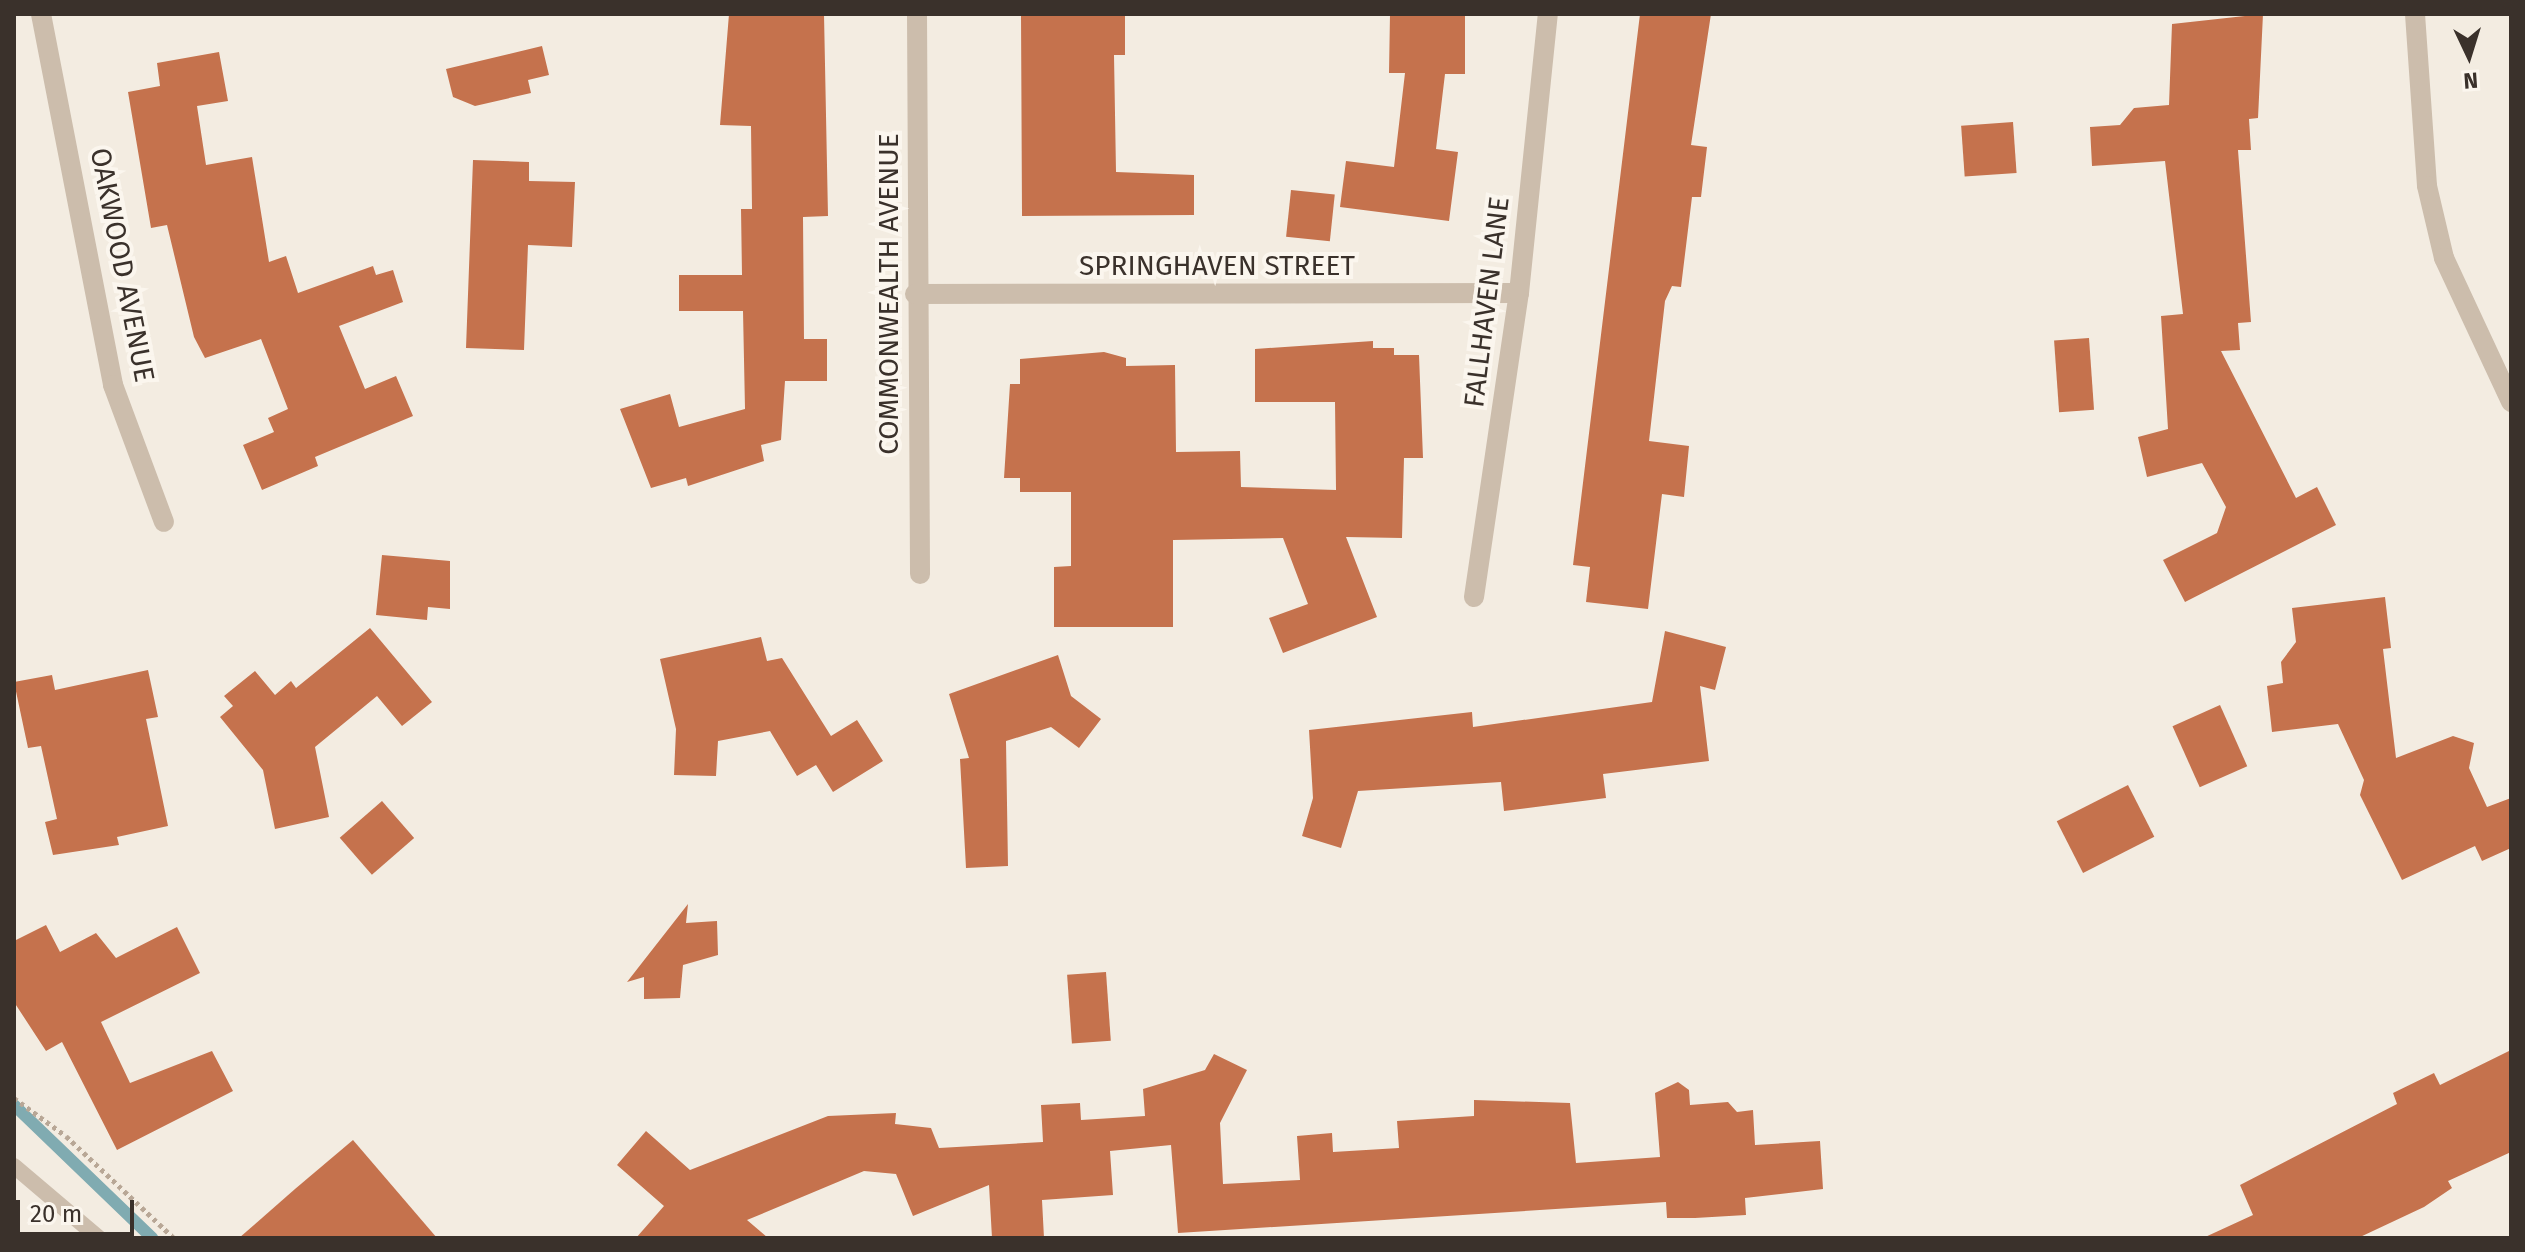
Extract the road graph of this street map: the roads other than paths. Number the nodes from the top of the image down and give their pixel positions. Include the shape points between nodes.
1 (41, 14) edge
2 (917, 14) edge
3 (1548, 14) edge
4 (2415, 14) edge
5 (1519, 293) junction
6 (915, 294) junction
7 (2511, 402) edge
8 (164, 522) dead end
9 (920, 574) dead end
10 (1474, 597) dead end
11 (14, 1166) edge
12 (99, 1238) edge

1 - 8 street, OAKWOOD AVENUE via 113,385
2 - 6 street, COMMONWEALTH AVENUE
3 - 5 street, FALLHAVEN LANE
4 - 7 street via 2427,186 2444,258
5 - 6 street, SPRINGHAVEN STREET
5 - 10 street, FALLHAVEN LANE
6 - 9 street, COMMONWEALTH AVENUE
11 - 12 lane

